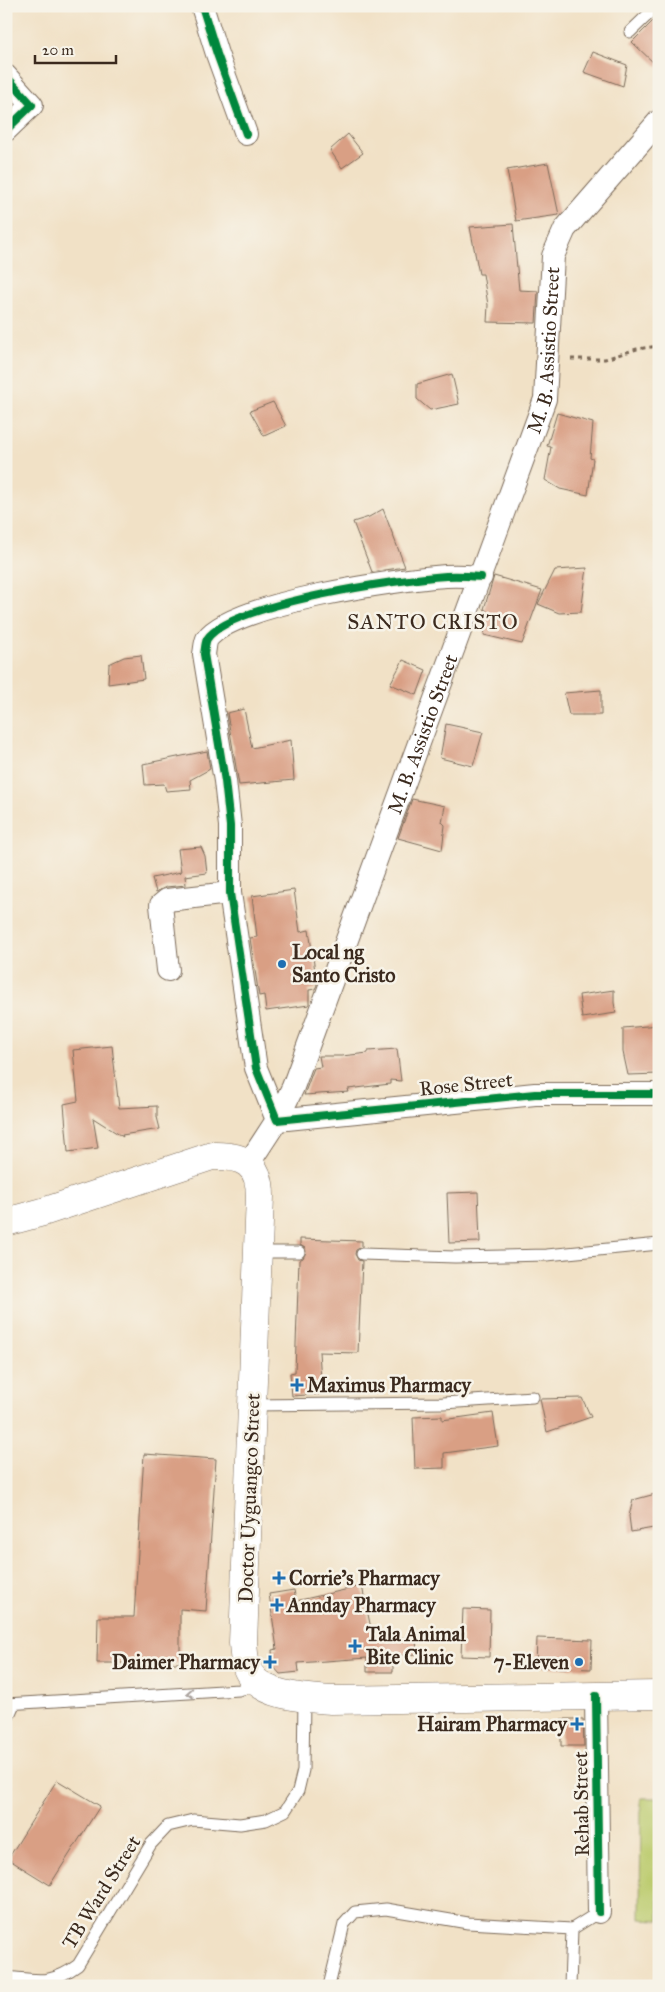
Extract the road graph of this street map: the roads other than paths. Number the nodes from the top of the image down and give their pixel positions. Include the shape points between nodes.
1 (202, 6) edge
2 (657, 6) edge
3 (630, 32) dead end
4 (6, 76) edge
5 (659, 121) edge
6 (6, 130) edge
7 (246, 134) dead end
8 (480, 577) junction
9 (230, 893) junction
10 (168, 970) dead end
11 (659, 1094) edge
12 (277, 1120) junction
13 (249, 1163) junction
14 (6, 1222) edge
15 (659, 1244) edge
16 (258, 1252) junction
17 (299, 1252) dead end
18 (362, 1254) dead end
19 (533, 1397) dead end
20 (253, 1405) junction
21 (260, 1685) junction
22 (659, 1695) edge
23 (596, 1696) junction
24 (304, 1698) junction
25 (10, 1704) edge
26 (6, 1722) edge
27 (599, 1912) joint
28 (572, 1929) junction
29 (6, 1977) edge
30 (330, 1986) edge
31 (570, 1986) edge

1 - 7 street
2 - 3 lane
4 - 6 street via 32,105
5 - 8 street, M. B. Assistio Street via 565,229 553,256 545,399
8 - 9 street via 449,575 344,590 252,612 224,625 207,640 204,654 229,819
8 - 12 street, M. B. Assistio Street via 293,1087
9 - 10 street via 167,900 161,905
9 - 12 street via 256,1068
11 - 12 street, Rose Street via 535,1094
12 - 13 street, M. B. Assistio Street
13 - 14 main road via 234,1156 212,1156
13 - 16 main road, Doctor Uyguangco Street via 257,1174 260,1189
15 - 18 lane via 547,1255
16 - 17 lane
16 - 20 main road, Doctor Uyguangco Street
19 - 20 lane via 443,1403
20 - 21 main road, Doctor Uyguangco Street via 243,1643 250,1674
21 - 24 main road
21 -> 25 lane via 239,1690
22 - 23 main road
23 - 24 main road
23 - 27 street, Rehab Street
24 - 29 lane, TB Ward Street via 303,1770 298,1791 285,1811 266,1820 240,1824 193,1820 168,1826 150,1844 78,1964 64,1975 49,1980
25 - 26 lane
27 - 28 lane
28 - 30 lane via 468,1923 386,1909 355,1912 344,1924
28 - 31 lane

